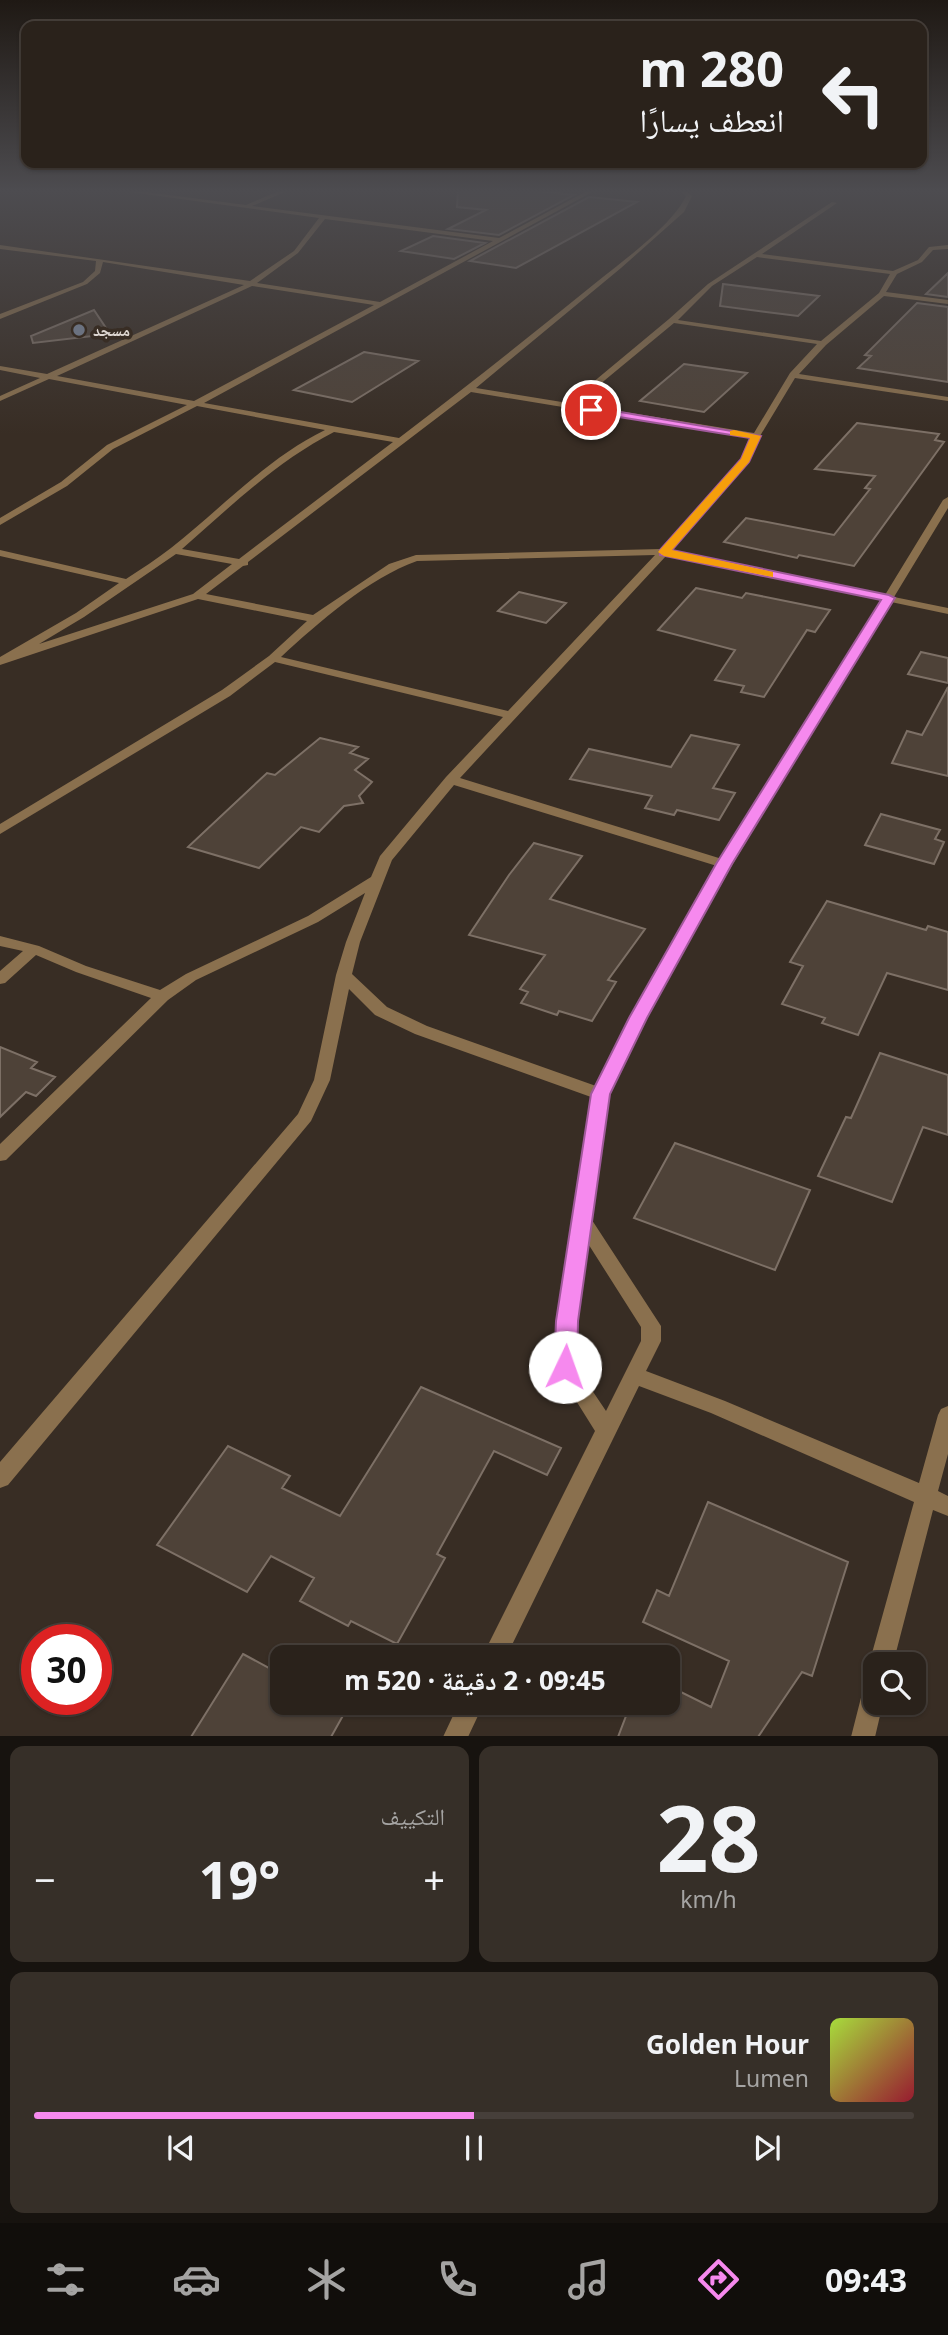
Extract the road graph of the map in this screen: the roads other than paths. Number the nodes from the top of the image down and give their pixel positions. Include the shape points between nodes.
1 (98, 272) edge
2 (176, 272) edge
3 (268, 272) edge
4 (440, 272) edge
5 (614, 272) edge
6 (730, 272) edge
7 (886, 272) edge
8 (894, 273) joint
9 (251, 284) junction
10 (882, 294) junction
11 (948, 302) edge
12 (381, 304) junction
13 (0, 317) edge
14 (672, 321) junction
15 (823, 343) junction
16 (0, 368) edge
17 (793, 375) junction
18 (47, 377) junction
19 (469, 388) junction
20 (0, 399) edge
21 (948, 399) edge
22 (194, 405) junction
23 (569, 406) junction
24 (335, 428) junction
25 (756, 436) junction
26 (400, 441) junction
27 (948, 500) edge
28 (0, 522) edge
29 (174, 551) junction
30 (664, 552) junction
31 (0, 553) edge
32 (244, 563) junction
33 (127, 582) junction
34 (197, 596) junction
35 (889, 598) junction
36 (948, 611) edge
37 (315, 619) junction
38 (274, 658) junction
39 (5, 660) edge
40 (512, 716) junction
41 (451, 780) junction
42 (0, 830) edge
43 (724, 864) junction
44 (376, 880) junction
45 (0, 941) edge
46 (34, 949) junction
47 (344, 975) junction
48 (0, 979) edge
49 (162, 996) junction
50 (600, 1094) junction
51 (0, 1155) edge
52 (581, 1217) junction
53 (634, 1375) junction
54 (948, 1415) edge
55 (607, 1431) junction
56 (0, 1478) edge
57 (937, 1502) edge
58 (500, 1645) edge
59 (884, 1652) edge
60 (466, 1715) edge
61 (868, 1715) edge
62 (456, 1736) edge
63 (863, 1736) edge

1 - 13 street via 85,283
2 - 9 street
3 - 9 street
4 - 12 street
5 - 19 street
6 - 14 street via 702,291
7 - 8 street
8 - 10 street
9 - 12 street
9 - 18 street
10 - 11 street
10 - 15 street
12 - 22 street
14 - 15 street
14 - 23 street
15 - 17 street
16 - 18 street
17 - 21 street
17 - 25 street
18 - 20 street
18 - 22 street
19 - 23 street
19 - 26 street
22 - 24 street
22 - 28 street via 110,447 64,484
23 - 25 street
24 - 26 street
24 - 29 street via 258,478
25 - 30 street via 745,460
26 - 32 street
27 - 35 street
29 - 32 street
29 - 33 street
30 - 35 street
30 - 37 street via 416,558 393,566
30 - 40 street
31 - 33 street
32 - 34 street
33 - 39 street
34 - 37 street
34 - 39 street
35 - 36 street
35 - 43 street
37 - 38 street
38 - 40 street
38 - 42 street via 226,693
40 - 41 street
41 - 43 street
41 - 44 street via 385,859
43 - 50 street
44 - 47 street
44 - 49 street via 313,919 191,977
45 - 46 street
46 - 48 street
46 - 49 street
47 - 50 street via 381,1011 421,1030
47 - 56 street via 322,1080 305,1117
49 - 51 street
50 - 52 street
52 - 53 street via 651,1326 651,1341
52 - 55 street via 565,1367
53 - 55 street
53 - 57 street
54 - 57 street
55 - 58 street
57 - 59 street via 899,1591
60 - 62 street
61 - 63 street

